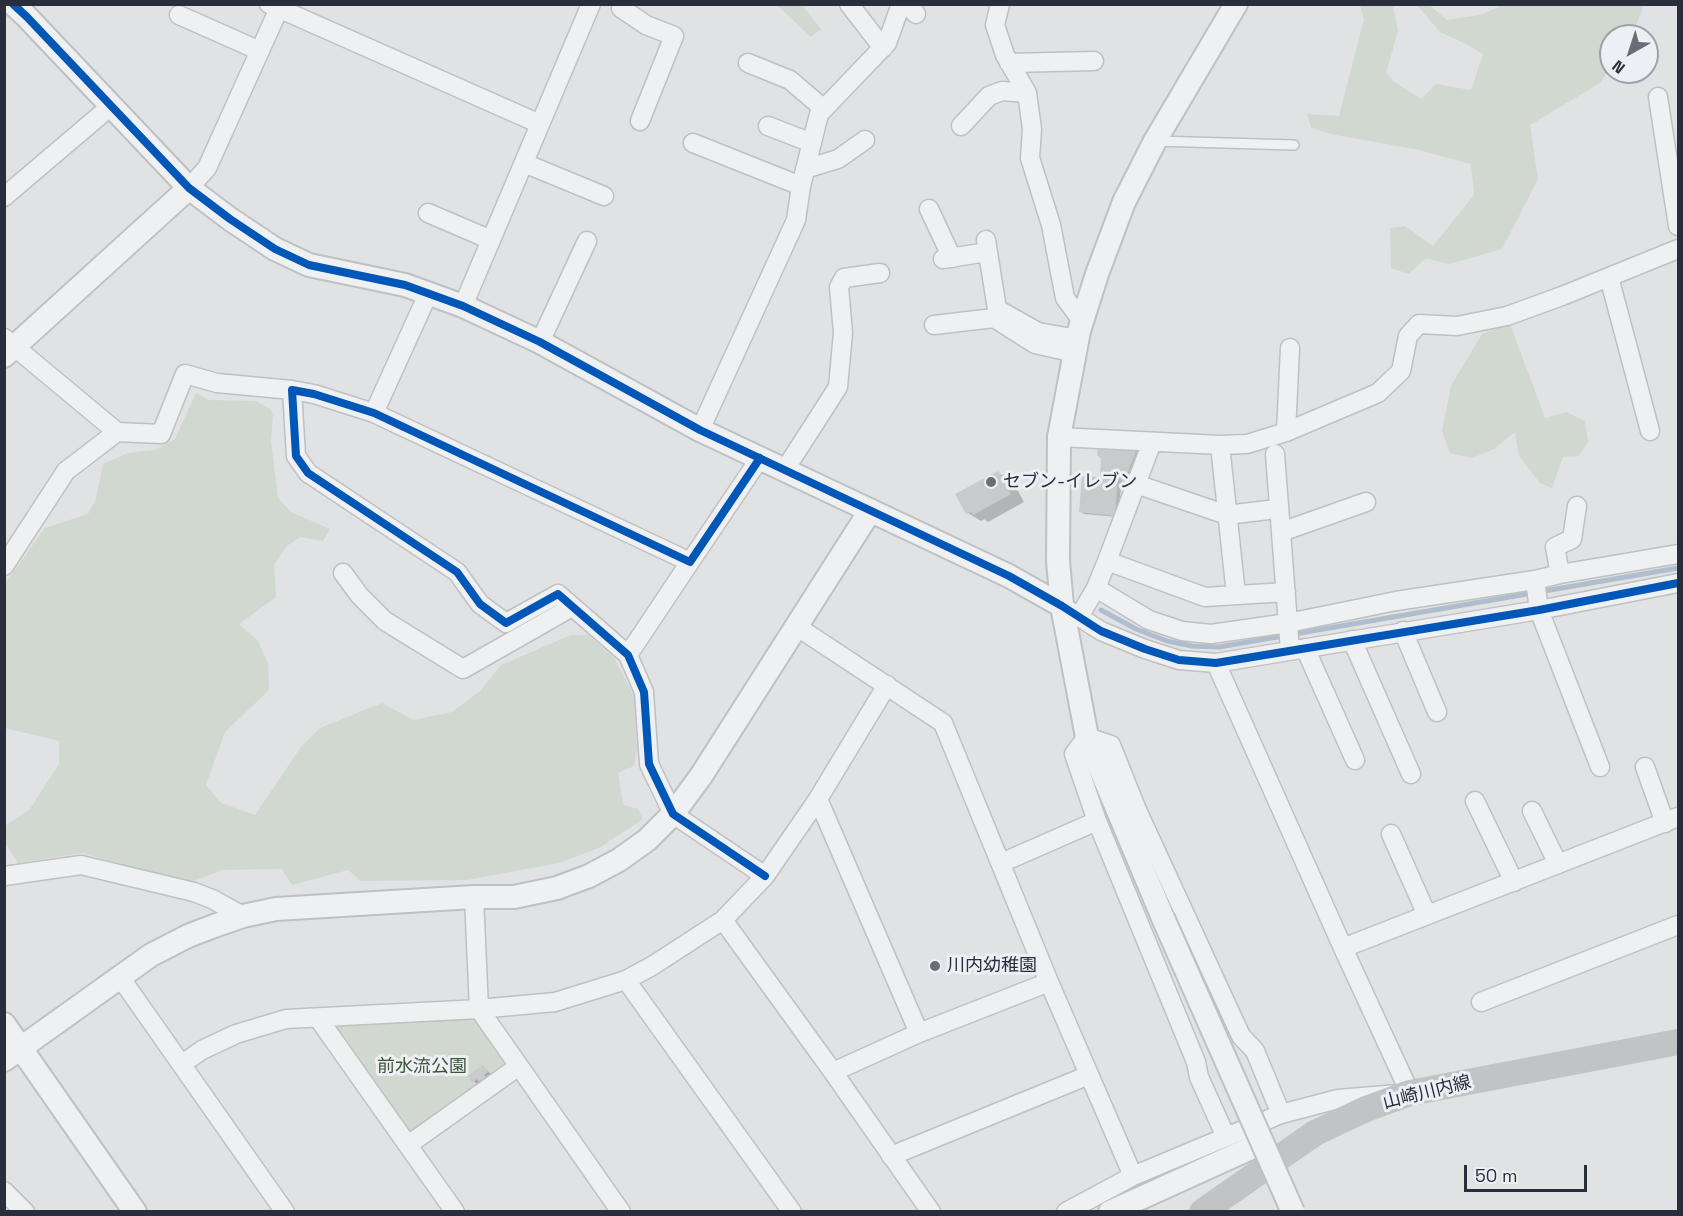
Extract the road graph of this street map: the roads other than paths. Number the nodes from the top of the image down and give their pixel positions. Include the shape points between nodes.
1 (13, 4) edge
2 (591, 4) edge
3 (640, 4) edge
4 (849, 4) edge
5 (1000, 4) edge
6 (1236, 4) edge
7 (276, 6) edge
8 (617, 6) edge
9 (908, 8) edge
10 (179, 15) dead end
11 (883, 48) junction
12 (260, 51) junction
13 (1094, 61) dead end
14 (748, 63) dead end
15 (1009, 63) junction
16 (1027, 93) junction
17 (1658, 97) dead end
18 (111, 106) junction
19 (824, 109) junction
20 (640, 121) dead end
21 (540, 124) junction
22 (768, 126) dead end
23 (962, 126) dead end
24 (866, 140) dead end
25 (1155, 141) junction
26 (693, 143) dead end
27 (812, 143) junction
28 (1294, 145) dead end
29 (524, 163) junction
30 (803, 178) junction
31 (189, 188) junction
32 (5, 196) edge
33 (604, 196) dead end
34 (929, 208) dead end
35 (428, 213) dead end
36 (1678, 226) edge
37 (491, 240) junction
38 (587, 241) dead end
39 (1678, 249) edge
40 (880, 273) dead end
41 (1609, 277) junction
42 (428, 294) junction
43 (463, 306) junction
44 (934, 325) dead end
45 (1078, 338) junction
46 (540, 342) junction
47 (8, 347) edge
48 (1290, 348) dead end
49 (292, 390) junction
50 (374, 413) junction
51 (700, 430) junction
52 (1650, 431) dead end
53 (117, 432) junction
54 (1287, 432) junction
55 (1059, 437) junction
56 (1152, 442) junction
57 (1220, 445) junction
58 (1275, 454) dead end
59 (760, 458) junction
60 (784, 471) junction
61 (1136, 484) junction
62 (1366, 502) dead end
63 (1577, 506) dead end
64 (1268, 510) dead end
65 (870, 511) junction
66 (1227, 515) junction
67 (1281, 532) junction
68 (1678, 554) edge
69 (1107, 561) junction
70 (690, 562) junction
71 (4, 566) edge
72 (343, 573) dead end
73 (1560, 574) junction
74 (1535, 580) junction
75 (1678, 583) edge
76 (1095, 588) junction
77 (1286, 592) junction
78 (1236, 595) junction
79 (572, 608) junction
80 (1539, 610) junction
81 (1071, 612) junction
82 (1288, 623) junction
83 (796, 626) junction
84 (1403, 631) junction
85 (1352, 640) junction
86 (1298, 649) junction
87 (628, 655) junction
88 (1216, 663) junction
89 (887, 685) junction
90 (1437, 712) dead end
91 (1087, 737) junction
92 (1355, 760) dead end
93 (1600, 767) dead end
94 (1645, 767) dead end
95 (1411, 774) dead end
96 (818, 799) junction
97 (1475, 801) dead end
98 (1532, 811) dead end
99 (673, 814) junction
100 (1672, 820) edge
101 (1097, 821) junction
102 (1391, 834) dead end
103 (1001, 863) junction
104 (1558, 864) junction
105 (8, 870) edge
106 (765, 876) junction
107 (1514, 882) junction
108 (474, 897) junction
109 (1427, 915) junction
110 (243, 916) junction
111 (723, 920) junction
112 (1678, 925) edge
113 (1343, 948) junction
114 (120, 977) junction
115 (626, 980) junction
116 (1048, 982) junction
117 (1481, 1002) dead end
118 (479, 1009) junction
119 (318, 1018) junction
120 (4, 1024) edge
121 (919, 1033) junction
122 (1678, 1042) edge
123 (13, 1054) edge
124 (182, 1064) junction
125 (519, 1066) junction
126 (833, 1072) junction
127 (1089, 1075) junction
128 (1410, 1094) junction
129 (1281, 1114) junction
130 (1226, 1137) junction
131 (1262, 1143) junction
132 (408, 1145) junction
133 (891, 1156) junction
134 (1133, 1176) junction
135 (4, 1191) edge
136 (25, 1212) edge
137 (135, 1212) edge
138 (285, 1212) edge
139 (455, 1212) edge
140 (621, 1212) edge
141 (792, 1212) edge
142 (931, 1212) edge
143 (1066, 1212) edge
144 (1110, 1212) edge
145 (1202, 1212) edge
146 (1293, 1212) edge

1 - 18 street
2 - 21 street
3 - 8 street
4 - 11 street
5 - 15 street via 995,25
6 - 25 street
7 - 12 street
7 - 21 street
8 - 20 street via 646,25 674,36
9 - 11 street
10 - 12 street
11 - 19 street
12 - 31 street via 207,168
13 - 15 street
14 - 19 street via 790,80
15 - 16 street
16 - 23 street via 1002,91 989,96
16 - 45 street via 1032,129 1030,159 1051,225 1065,298
17 - 36 street
18 - 31 street
18 - 32 street
19 - 27 street via 819,114
21 - 29 street
22 - 27 street
24 - 30 street
25 - 28 lane
25 - 45 street via 1124,202
26 - 30 street
27 - 30 street
29 - 33 street
29 - 37 street
30 - 51 street via 796,220
31 - 42 street via 275,249 309,265 405,285
31 - 47 street
34 - 45 street via 948,259 986,246 997,309 1038,332
35 - 37 street
37 - 43 street
38 - 46 street
39 - 41 street
40 - 60 street via 844,278 839,287 843,333 838,387
41 - 52 street
41 - 54 street via 1507,316 1457,326 1419,324 1408,336 1401,370 1378,393
42 - 43 street
42 - 50 street
43 - 46 street
44 - 45 street via 994,318 1035,344
45 - 55 street
46 - 51 street
47 - 53 street
48 - 54 street
49 - 50 street
49 - 53 street via 217,383 185,374 161,434
49 - 79 street via 296,456 308,473 457,572 480,604 506,623 558,594
50 - 70 street
51 - 59 street
53 - 71 street via 66,471
54 - 57 street via 1247,444
55 - 56 street
55 - 81 street via 1058,561
56 - 57 street
56 - 61 street
57 - 66 street
58 - 67 street
59 - 60 street
59 - 70 street
60 - 65 street
61 - 66 street
61 - 69 street
62 - 67 street
63 - 73 street via 1572,538 1555,547
64 - 66 street
65 - 81 street via 1009,576
65 - 83 street
66 - 78 street
67 - 77 street
68 - 73 street
69 - 76 street
69 - 78 street via 1204,597
70 - 87 street
72 - 79 street via 385,621 463,669
73 - 74 street
74 - 80 street
74 - 82 street via 1396,601
75 - 80 street
76 - 81 street
76 - 82 street via 1149,620 1182,631 1211,634
77 - 78 street
77 - 82 street
79 - 87 street
80 - 84 street
80 - 93 street
81 - 88 street via 1101,631 1145,649 1179,660
81 - 91 street
82 - 86 street
83 - 89 street
83 - 99 street
84 - 85 street
84 - 90 street
85 - 86 street
85 - 95 street
86 - 88 street
86 - 92 street
87 - 99 street via 644,692 649,764
88 - 113 street
89 - 96 street
89 - 103 street via 943,723
91 - 101 street via 1074,754
91 - 129 street via 1111,745 1241,1036 1255,1051
91 - 131 street, bridge
94 - 100 street
96 - 106 street
96 - 121 street
97 - 107 street
98 - 104 street
99 - 106 street
99 - 108 street via 620,860 589,876 536,893
100 - 104 street
101 - 103 street
101 - 130 street
102 - 109 street
103 - 116 street
104 - 107 street
105 - 110 street via 81,865 194,892
106 - 111 street
107 - 109 street
108 - 110 street via 276,909
108 - 118 street
109 - 113 street
110 - 114 street via 188,936
111 - 115 street
111 - 126 street
112 - 117 street
113 - 128 street
114 - 123 street
114 - 124 street
115 - 118 street via 555,1002
115 - 141 street
116 - 121 street
116 - 127 street
118 - 119 street
118 - 125 street
119 - 124 street via 286,1019 244,1031
119 - 132 street
120 - 123 street
121 - 126 street
122 - 128 main road, 山崎川内線
123 - 137 street
124 - 138 street
125 - 132 street
125 - 140 street
126 - 133 street
127 - 133 street
127 - 134 street
128 - 129 street via 1338,1099
128 - 145 main road, 山崎川内線 via 1315,1133
129 - 130 street
130 - 134 street
131 - 144 street
131 - 146 street, bridge
132 - 139 street
133 - 142 street
134 - 143 street
135 - 136 street

